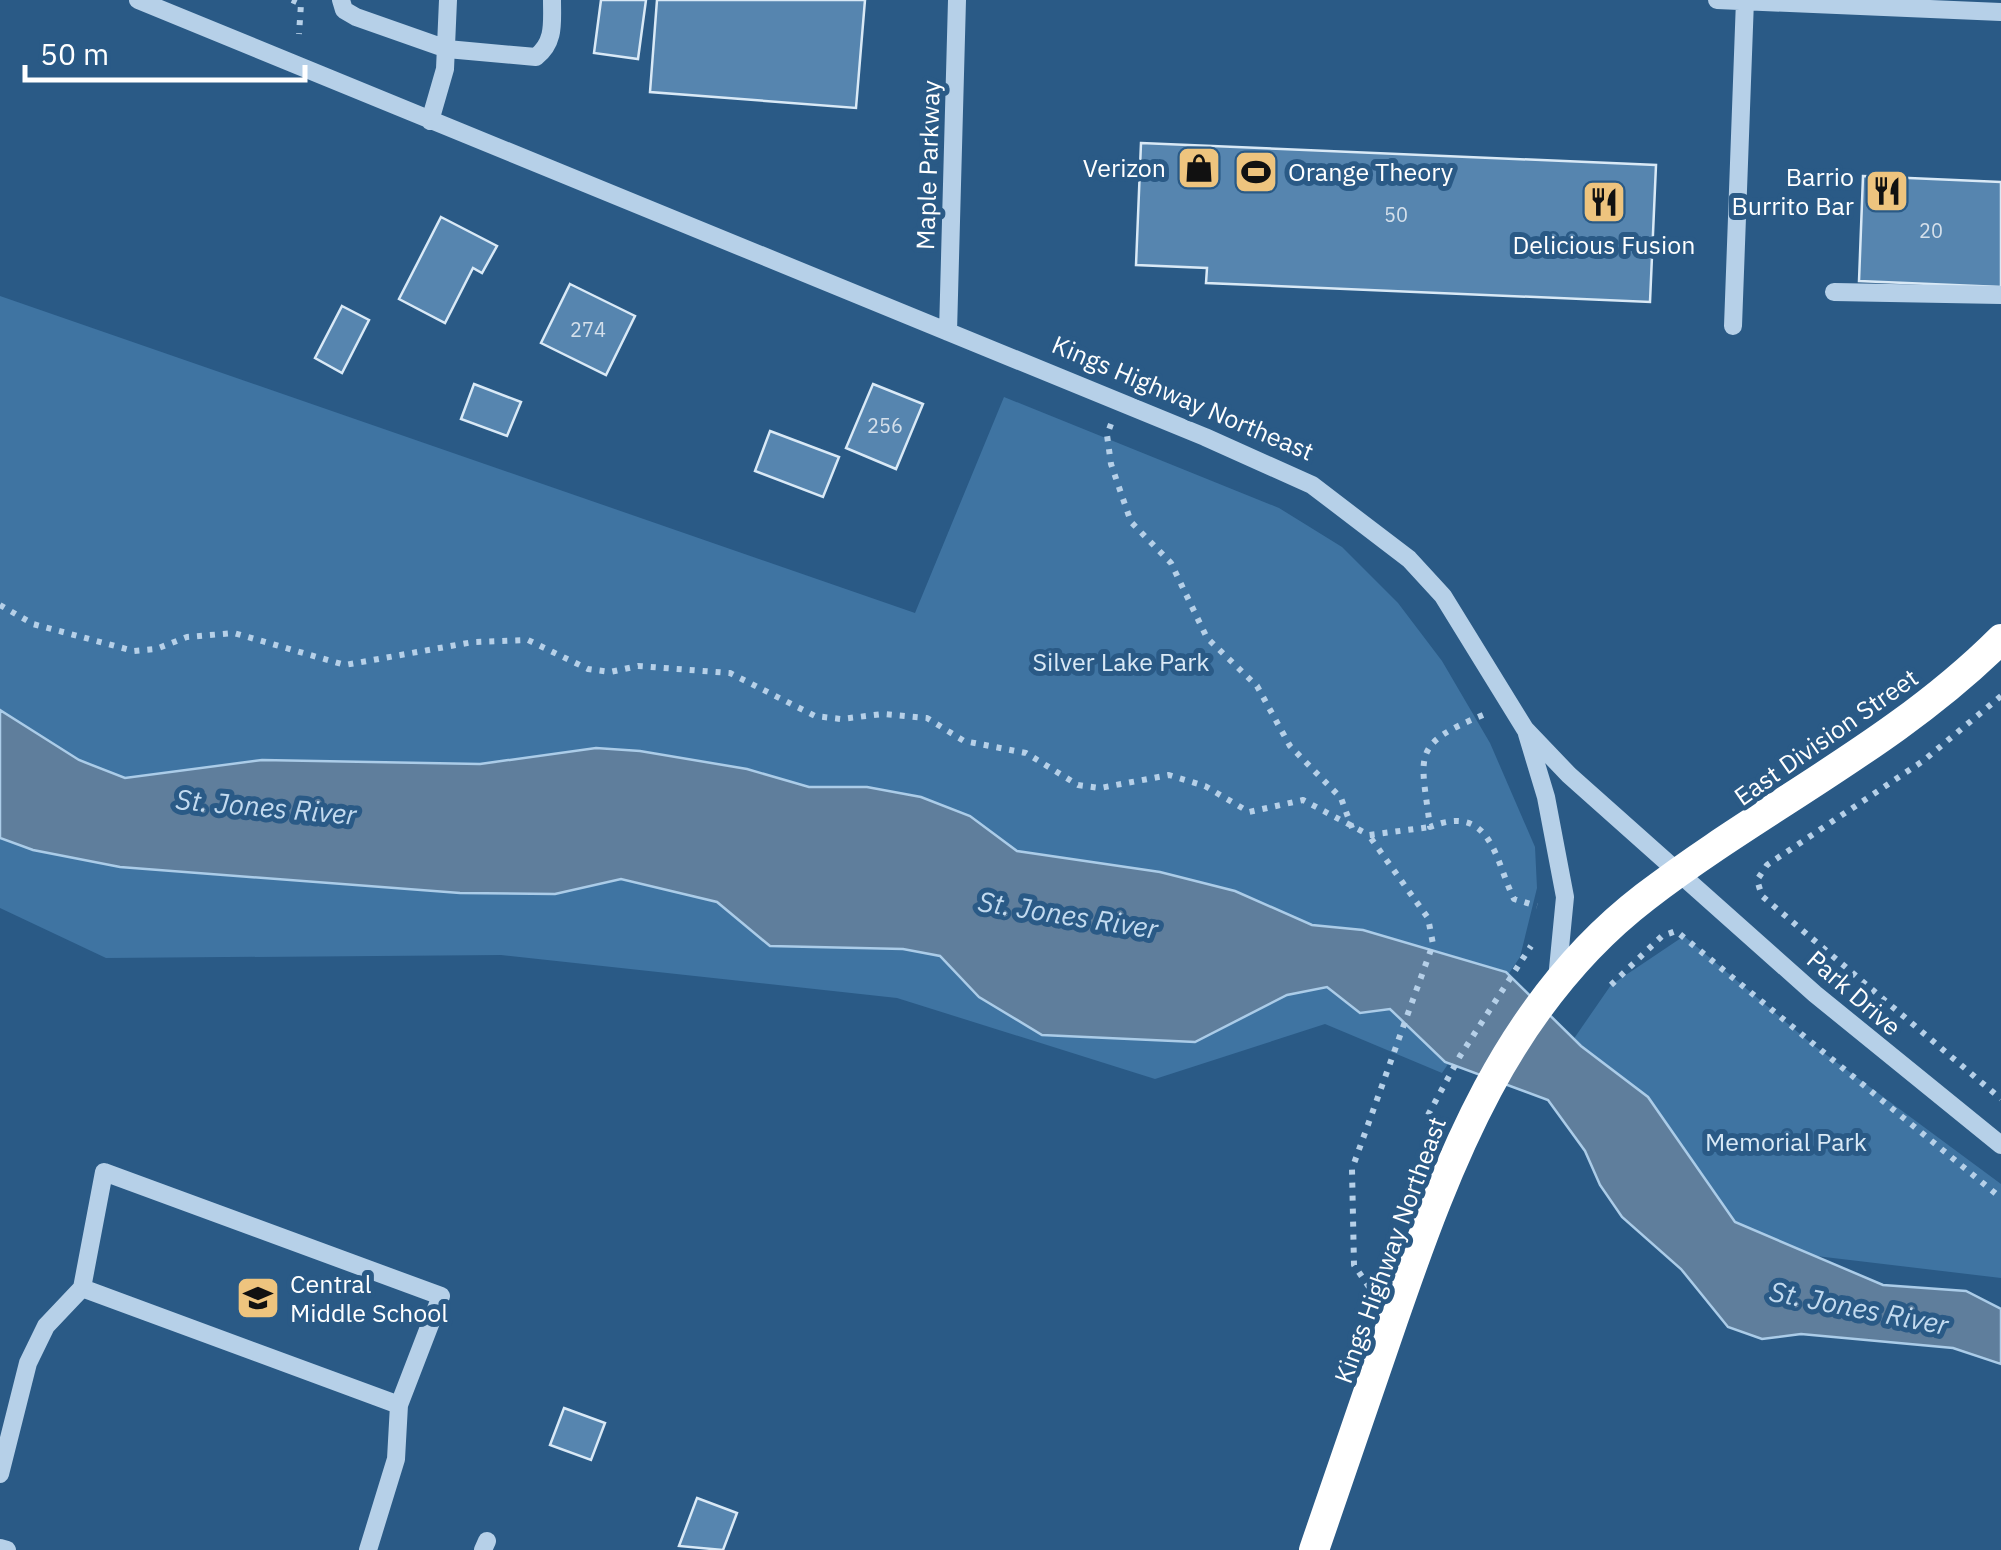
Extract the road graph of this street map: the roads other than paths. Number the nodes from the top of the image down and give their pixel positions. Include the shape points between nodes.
1 (138, 0) edge
2 (341, 0) edge
3 (448, 0) edge
4 (552, 0) edge
5 (957, 0) edge
6 (1717, 0) edge
7 (1746, 1) edge
8 (2001, 12) edge
9 (446, 49) junction
10 (430, 121) junction
11 (1834, 292) dead end
12 (2001, 295) edge
13 (1734, 326) dead end
14 (948, 332) junction
15 (2001, 639) edge
16 (1525, 729) junction
17 (1678, 874) junction
18 (1557, 978) junction
19 (2001, 1144) edge
20 (82, 1288) junction
21 (399, 1406) junction
22 (0, 1474) edge
23 (368, 1550) edge
24 (1314, 1550) edge

1 - 10 street, Kings Highway Northeast
2 - 9 street via 356,18
3 - 9 street
4 - 9 street via 548,48 536,57
5 - 14 street, Maple Parkway
6 - 7 street
7 - 8 street
7 - 13 street
9 - 10 street
10 - 14 street, Kings Highway Northeast
11 - 12 street
14 - 16 street, Kings Highway Northeast via 1280,470 1361,518 1443,596
15 - 17 highway, East Division Street via 1859,756
16 - 17 street, Kings Highway Northeast
16 - 18 street via 1566,897
17 - 18 highway, Kings Highway Northeast
17 - 19 street, Park Drive
18 - 24 highway, Kings Highway Northeast via 1508,1048 1469,1122 1423,1232
20 - 21 street
20 - 21 street via 104,1172 441,1296
20 - 22 street via 46,1326 28,1363
21 - 23 street via 396,1458

